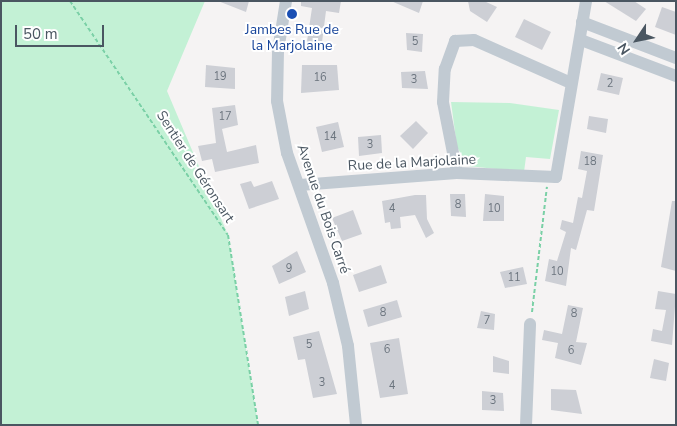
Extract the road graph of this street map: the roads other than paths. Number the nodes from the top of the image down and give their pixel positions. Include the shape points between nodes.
1 (286, 1) edge
2 (586, 1) edge
3 (582, 22) junction
4 (581, 40) junction
5 (676, 58) edge
6 (676, 76) edge
7 (571, 83) junction
8 (457, 173) junction
9 (300, 185) junction
10 (530, 324) road end
11 (356, 425) edge
12 (526, 425) edge

1 - 9 street, Avenue du Bois Carré via 278,51 277,101 287,153
2 - 3 street
3 - 4 street
3 - 5 street
4 - 6 street
4 - 7 street
7 - 8 street, Rue de la Marjolaine via 556,177
7 - 8 street via 474,40 455,41 445,69 443,102
8 - 9 street, Rue de la Marjolaine
9 - 11 street, Avenue du Bois Carré via 348,346
10 - 12 street

